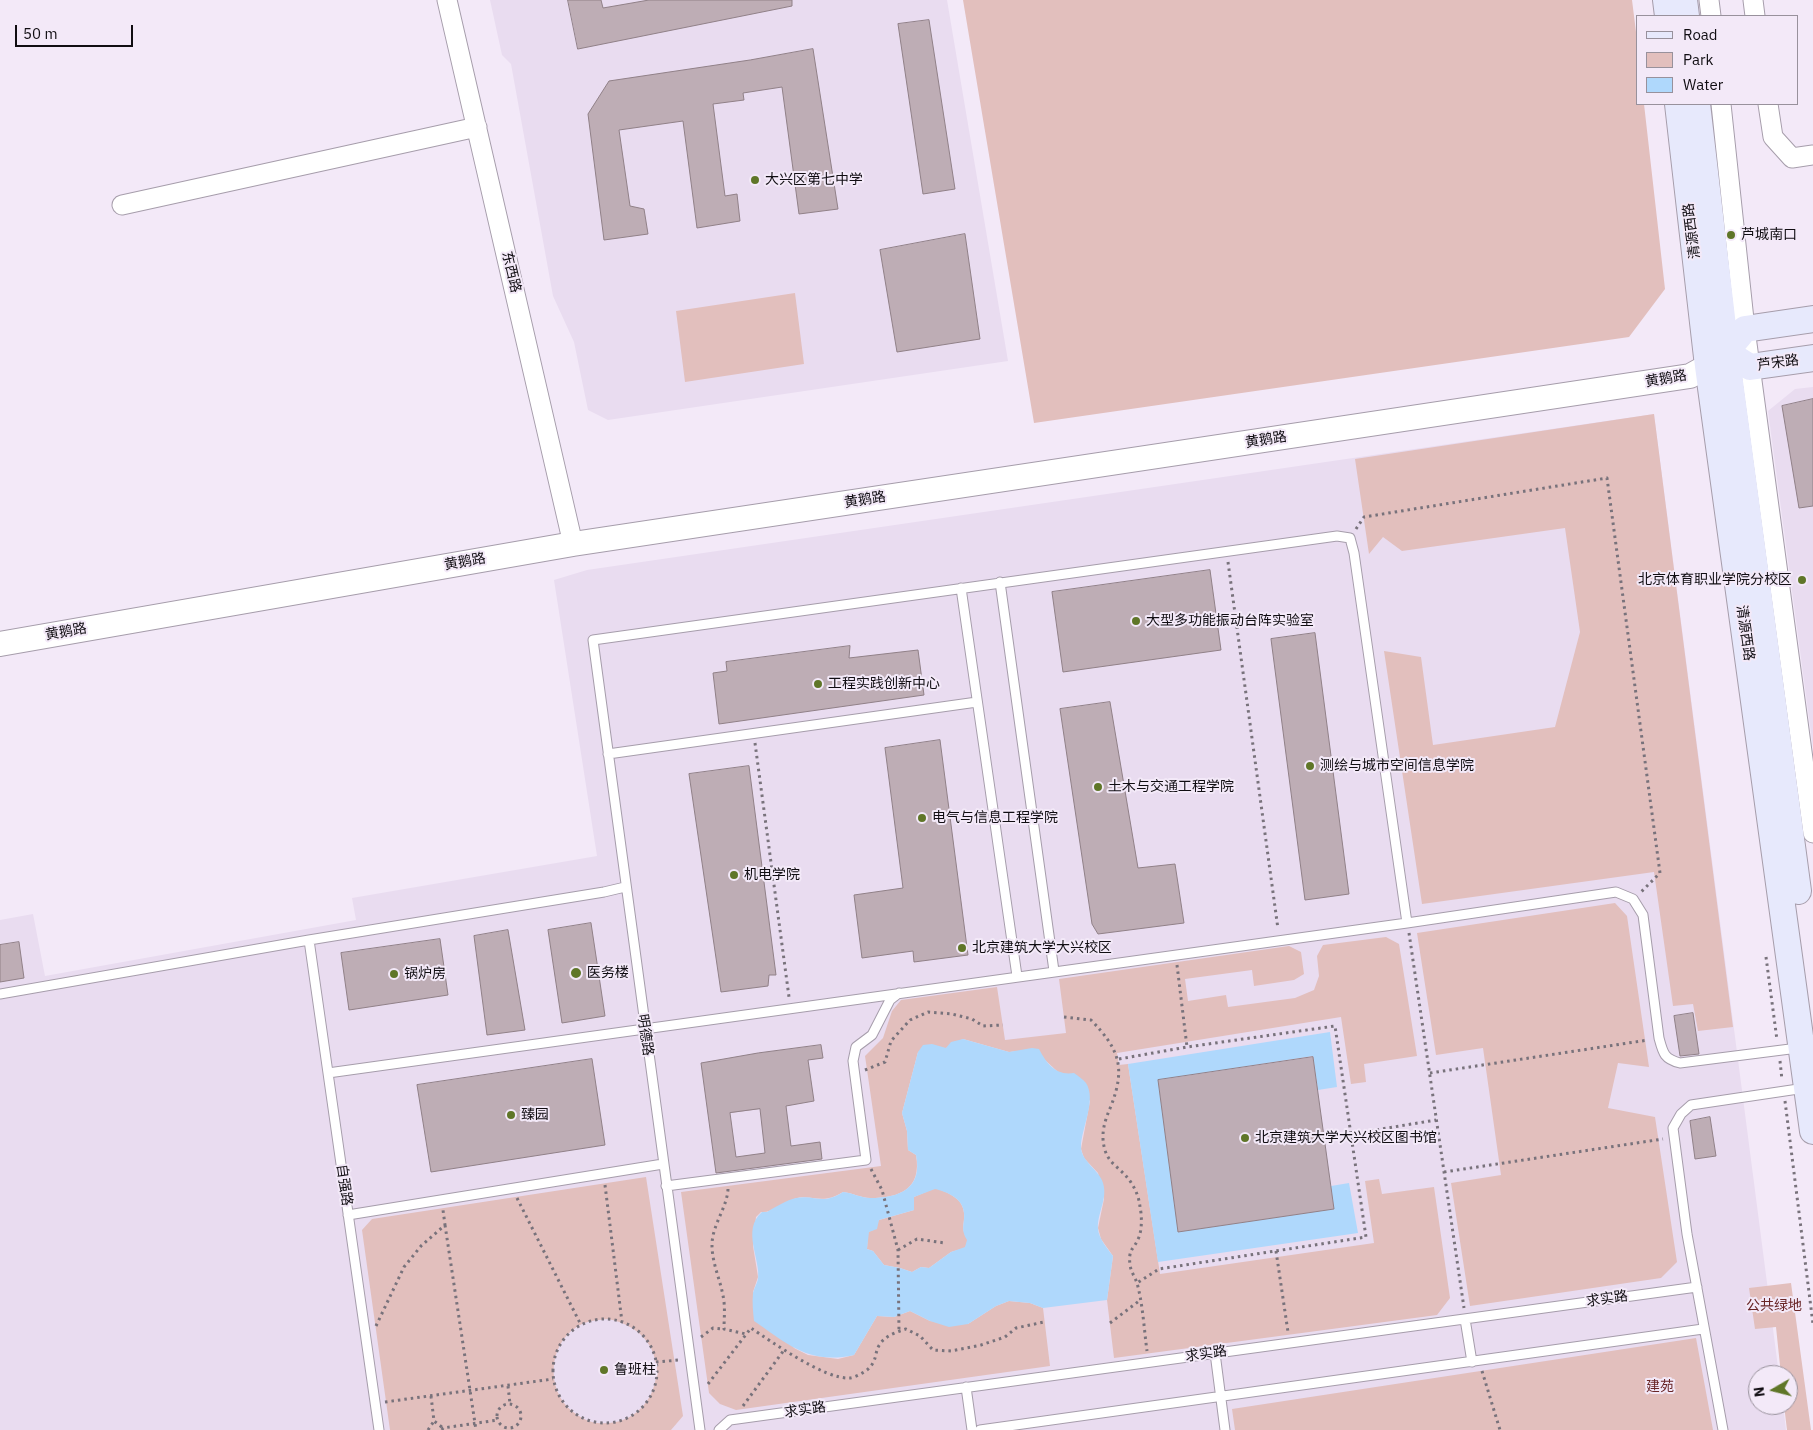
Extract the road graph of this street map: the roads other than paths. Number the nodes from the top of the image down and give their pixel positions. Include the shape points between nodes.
1 (447, 0) edge
2 (1666, 0) edge
3 (1684, 0) edge
4 (1709, 0) edge
5 (1753, 0) edge
6 (1668, 15) edge
7 (1686, 15) edge
8 (1711, 15) edge
9 (1755, 15) edge
10 (1678, 105) edge
11 (1697, 105) edge
12 (1720, 105) edge
13 (1768, 105) edge
14 (477, 127) junction
15 (1813, 155) edge
16 (122, 205) dead end
17 (1813, 319) edge
18 (1745, 329) junction
19 (1813, 358) edge
20 (1717, 359) junction
21 (1750, 368) junction
22 (573, 544) junction
23 (1000, 582) junction
24 (961, 588) junction
25 (0, 644) edge
26 (977, 702) junction
27 (608, 754) junction
28 (1813, 832) edge
29 (625, 887) junction
30 (1408, 923) junction
31 (309, 940) junction
32 (1054, 971) junction
33 (1017, 976) junction
34 (901, 992) junction
35 (0, 994) edge
36 (1813, 998) edge
37 (644, 1028) junction
38 (1807, 1047) edge
39 (328, 1073) junction
40 (1810, 1087) edge
41 (1813, 1131) edge
42 (663, 1164) junction
43 (666, 1186) junction
44 (348, 1215) junction
45 (1697, 1287) junction
46 (1465, 1319) junction
47 (1703, 1329) junction
48 (1215, 1353) junction
49 (1475, 1361) junction
50 (966, 1387) junction
51 (1220, 1396) junction
52 (379, 1430) edge
53 (700, 1430) edge
54 (719, 1430) edge
55 (972, 1430) edge
56 (980, 1430) edge
57 (1225, 1430) edge
58 (1723, 1430) edge

1 - 14 street, 东西路
2 - 6 main road
3 - 7 main road
4 - 8 street
5 - 9 street
10 - 20 main road, 清源西路
11 - 20 main road, 清源西路
12 - 18 street
13 - 15 street via 1772,136 1792,158
14 - 16 street
14 - 22 street, 东西路
17 - 18 main road
18 - 20 main road
18 - 21 street
19 - 21 main road, 芦宋路
20 - 21 main road, 芦宋路
20 - 22 street, 黄鹅路 via 1690,376
20 - 36 main road, 清源西路
20 - 38 main road, 清源西路
21 - 28 street
22 - 25 street, 黄鹅路
23 - 24 lane
23 - 30 lane via 1337,536 1350,538
23 - 32 lane
24 - 26 lane
24 - 27 lane, 明德路 via 593,640
26 - 27 lane
26 - 33 lane
27 - 29 lane, 明德路
29 - 31 lane
29 - 37 lane, 明德路
30 - 32 lane
30 - 38 lane via 1616,892 1633,899 1643,915 1659,1038 1670,1061 1680,1063
31 - 35 lane
31 - 39 lane, 自强路
32 - 33 lane
33 - 34 lane
34 - 37 lane
34 - 43 lane via 890,1000 872,1035 856,1047 853,1061 866,1160
37 - 39 lane
37 - 42 lane, 明德路
38 - 40 main road, 清源西路
39 - 44 lane, 自强路
40 - 41 main road, 清源西路
40 - 45 lane via 1691,1104 1673,1128
42 - 43 lane, 明德路
42 - 44 lane
43 - 53 lane, 明德路
44 - 52 lane, 自强路
45 - 46 lane, 求实路
45 - 47 lane
46 - 48 lane, 求实路
46 - 49 lane
47 - 49 lane
47 - 58 lane
48 - 50 lane, 求实路
48 - 51 lane
49 - 51 lane
50 - 54 lane, 求实路 via 730,1420
50 - 55 lane
51 - 56 lane
51 - 57 lane

